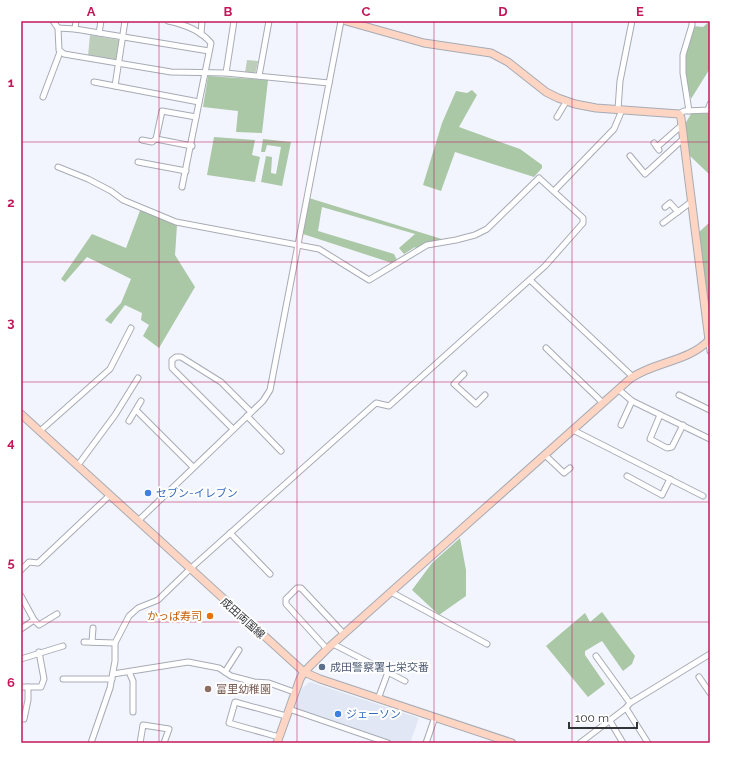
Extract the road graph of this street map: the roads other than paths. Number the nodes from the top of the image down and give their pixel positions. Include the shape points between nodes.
1 (53, 21) edge
2 (76, 21) edge
3 (101, 21) edge
4 (125, 21) edge
5 (168, 21) edge
6 (202, 21) edge
7 (234, 21) edge
8 (269, 21) edge
9 (341, 21) edge
10 (346, 21) edge
11 (632, 21) edge
12 (692, 21) edge
13 (175, 22) edge
14 (58, 28) junction
15 (75, 29) junction
16 (99, 33) junction
17 (201, 34) junction
18 (123, 38) junction
19 (209, 51) junction
20 (60, 52) junction
21 (119, 62) junction
22 (205, 72) junction
23 (226, 73) junction
24 (259, 76) junction
25 (94, 82) dead end
26 (329, 82) junction
27 (115, 86) junction
28 (43, 97) dead end
29 (199, 102) junction
30 (566, 102) junction
31 (710, 104) edge
32 (620, 109) junction
33 (709, 110) edge
34 (689, 111) junction
35 (679, 114) junction
36 (196, 117) junction
37 (557, 117) dead end
38 (682, 125) junction
39 (156, 139) junction
40 (683, 139) junction
41 (142, 140) dead end
42 (192, 146) junction
43 (657, 147) dead end
44 (630, 156) dead end
45 (138, 162) dead end
46 (58, 167) dead end
47 (186, 171) junction
48 (182, 187) dead end
49 (555, 190) junction
50 (691, 202) junction
51 (665, 207) dead end
52 (678, 212) junction
53 (663, 223) dead end
54 (297, 245) junction
55 (530, 280) junction
56 (131, 328) dead end
57 (710, 340) edge
58 (546, 348) dead end
59 (710, 351) edge
60 (464, 374) dead end
61 (633, 377) junction
62 (138, 378) dead end
63 (618, 389) junction
64 (485, 395) dead end
65 (679, 395) dead end
66 (141, 401) dead end
67 (632, 401) junction
68 (603, 403) junction
69 (136, 410) junction
70 (710, 410) edge
71 (21, 414) edge
72 (249, 414) junction
73 (660, 414) junction
74 (129, 421) dead end
75 (621, 424) dead end
76 (683, 426) junction
77 (233, 429) junction
78 (573, 430) junction
79 (40, 431) junction
80 (710, 439) edge
81 (281, 452) dead end
82 (545, 455) junction
83 (78, 465) junction
84 (193, 467) junction
85 (570, 468) dead end
86 (627, 476) dead end
87 (670, 480) junction
88 (110, 495) junction
89 (703, 496) dead end
90 (138, 521) junction
91 (230, 533) junction
92 (190, 569) junction
93 (21, 570) edge
94 (270, 574) dead end
95 (391, 592) junction
96 (21, 596) edge
97 (58, 614) dead end
98 (34, 620) junction
99 (93, 628) dead end
100 (21, 629) edge
101 (344, 634) junction
102 (84, 642) dead end
103 (92, 642) junction
104 (115, 643) junction
105 (334, 644) junction
106 (487, 644) dead end
107 (63, 646) dead end
108 (327, 649) junction
109 (239, 650) dead end
110 (39, 652) junction
111 (710, 654) edge
112 (596, 656) dead end
113 (21, 659) edge
114 (129, 672) junction
115 (225, 672) junction
116 (304, 672) junction
117 (388, 672) junction
118 (112, 677) junction
119 (699, 677) dead end
120 (63, 679) dead end
121 (405, 681) dead end
122 (21, 687) edge
123 (28, 687) junction
124 (294, 692) junction
125 (710, 693) edge
126 (378, 699) junction
127 (630, 703) junction
128 (626, 708) junction
129 (133, 712) dead end
130 (287, 712) junction
131 (435, 717) junction
132 (24, 719) dead end
133 (610, 721) junction
134 (279, 741) edge
135 (91, 743) edge
136 (140, 743) edge
137 (164, 743) edge
138 (388, 743) edge
139 (426, 743) edge
140 (512, 743) edge
141 (580, 743) edge
142 (623, 743) edge
143 (648, 743) edge

1 - 14 street
2 - 15 street
3 - 16 street
4 - 18 street
5 - 13 street
6 - 17 street
7 - 23 street
8 - 24 street
9 - 26 street
10 - 30 street via 424,43 491,53 508,62 546,92
11 - 32 street via 620,81
12 - 34 street via 683,55
13 - 17 street
14 - 15 street
14 - 20 street
15 - 16 street
16 - 18 street
17 - 19 street via 211,43
18 - 19 street
18 - 21 street
19 - 22 street
20 - 21 street
20 - 28 street
21 - 22 street via 171,72
21 - 27 street
22 - 23 street
22 - 29 street
23 - 24 street
24 - 26 street
25 - 27 street
26 - 54 street
27 - 29 street
29 - 36 street
30 - 32 street via 586,107
30 - 37 street
31 - 33 street
32 - 35 street
32 - 49 street via 614,129
33 - 34 street
34 - 35 street
35 - 38 street
36 - 39 street via 162,111
36 - 42 street
38 - 40 street
38 - 43 street
39 - 41 street via 152,142
39 - 42 street
40 - 44 street via 646,174
40 - 50 street
42 - 47 street
45 - 47 street
46 - 54 street via 88,179 123,200 176,222
47 - 48 street
49 - 54 street via 539,178 487,229 475,235 427,245 372,280 365,279 319,249
49 - 55 street via 583,218 584,223
50 - 52 street
50 - 57 street
51 - 52 street via 670,203
52 - 53 street
54 - 72 street via 270,388 266,398
55 - 61 street
55 - 91 street via 403,395 389,406 376,403
56 - 79 street via 110,369
57 - 59 street
57 - 61 street via 689,355 648,368
58 - 68 street
60 - 64 street via 454,384 476,404
61 - 63 street
62 - 83 street via 115,415
63 - 67 street
63 - 68 street
65 - 70 street
66 - 69 street
67 - 73 street
67 - 75 street
68 - 78 street
69 - 74 street
69 - 84 street
71 - 79 street, 成田両国線
72 - 77 street
72 - 77 street via 221,382 181,357 172,360 172,368
72 - 81 street
73 - 76 street
73 - 76 street via 650,436 662,446 672,447
76 - 80 street
77 - 84 street
78 - 82 street
78 - 87 street
79 - 83 street, 成田両国線
82 - 85 street via 564,473
82 - 95 street
83 - 88 street, 成田両国線
84 - 90 street
86 - 87 street via 662,495
87 - 89 street
88 - 90 street, 成田両国線
88 - 93 street via 38,563 29,562
90 - 92 street, 成田両国線
91 - 92 street
91 - 94 street
92 - 104 street via 158,600 138,608 129,616
92 - 116 street, 成田両国線
95 - 101 street
95 - 106 street
96 - 98 street
97 - 98 street via 39,625
98 - 100 street
99 - 103 street
101 - 105 street
101 - 108 street via 302,588 297,588 286,599 286,604
102 - 103 street
103 - 104 street
104 - 118 street
105 - 108 street
105 - 117 street
107 - 110 street
108 - 116 street
109 - 115 street
110 - 113 street
110 - 123 street via 44,679 41,687
111 - 127 street
112 - 127 street
114 - 115 street via 188,662 219,668
114 - 118 street
114 - 129 street via 133,681
115 - 124 street via 231,676 269,683
116 - 124 street
116 - 126 street, 成田両国線
117 - 121 street
117 - 126 street
118 - 120 street
118 - 135 street
119 - 125 street
122 - 123 street
123 - 132 street
124 - 130 street
126 - 131 street, 成田両国線
127 - 128 street
128 - 133 street
128 - 143 street
130 - 134 street
130 - 134 street via 235,702 229,723
130 - 138 street
131 - 139 street
131 - 140 street, 成田両国線
133 - 141 street
133 - 142 street
136 - 137 street via 143,725 169,729

